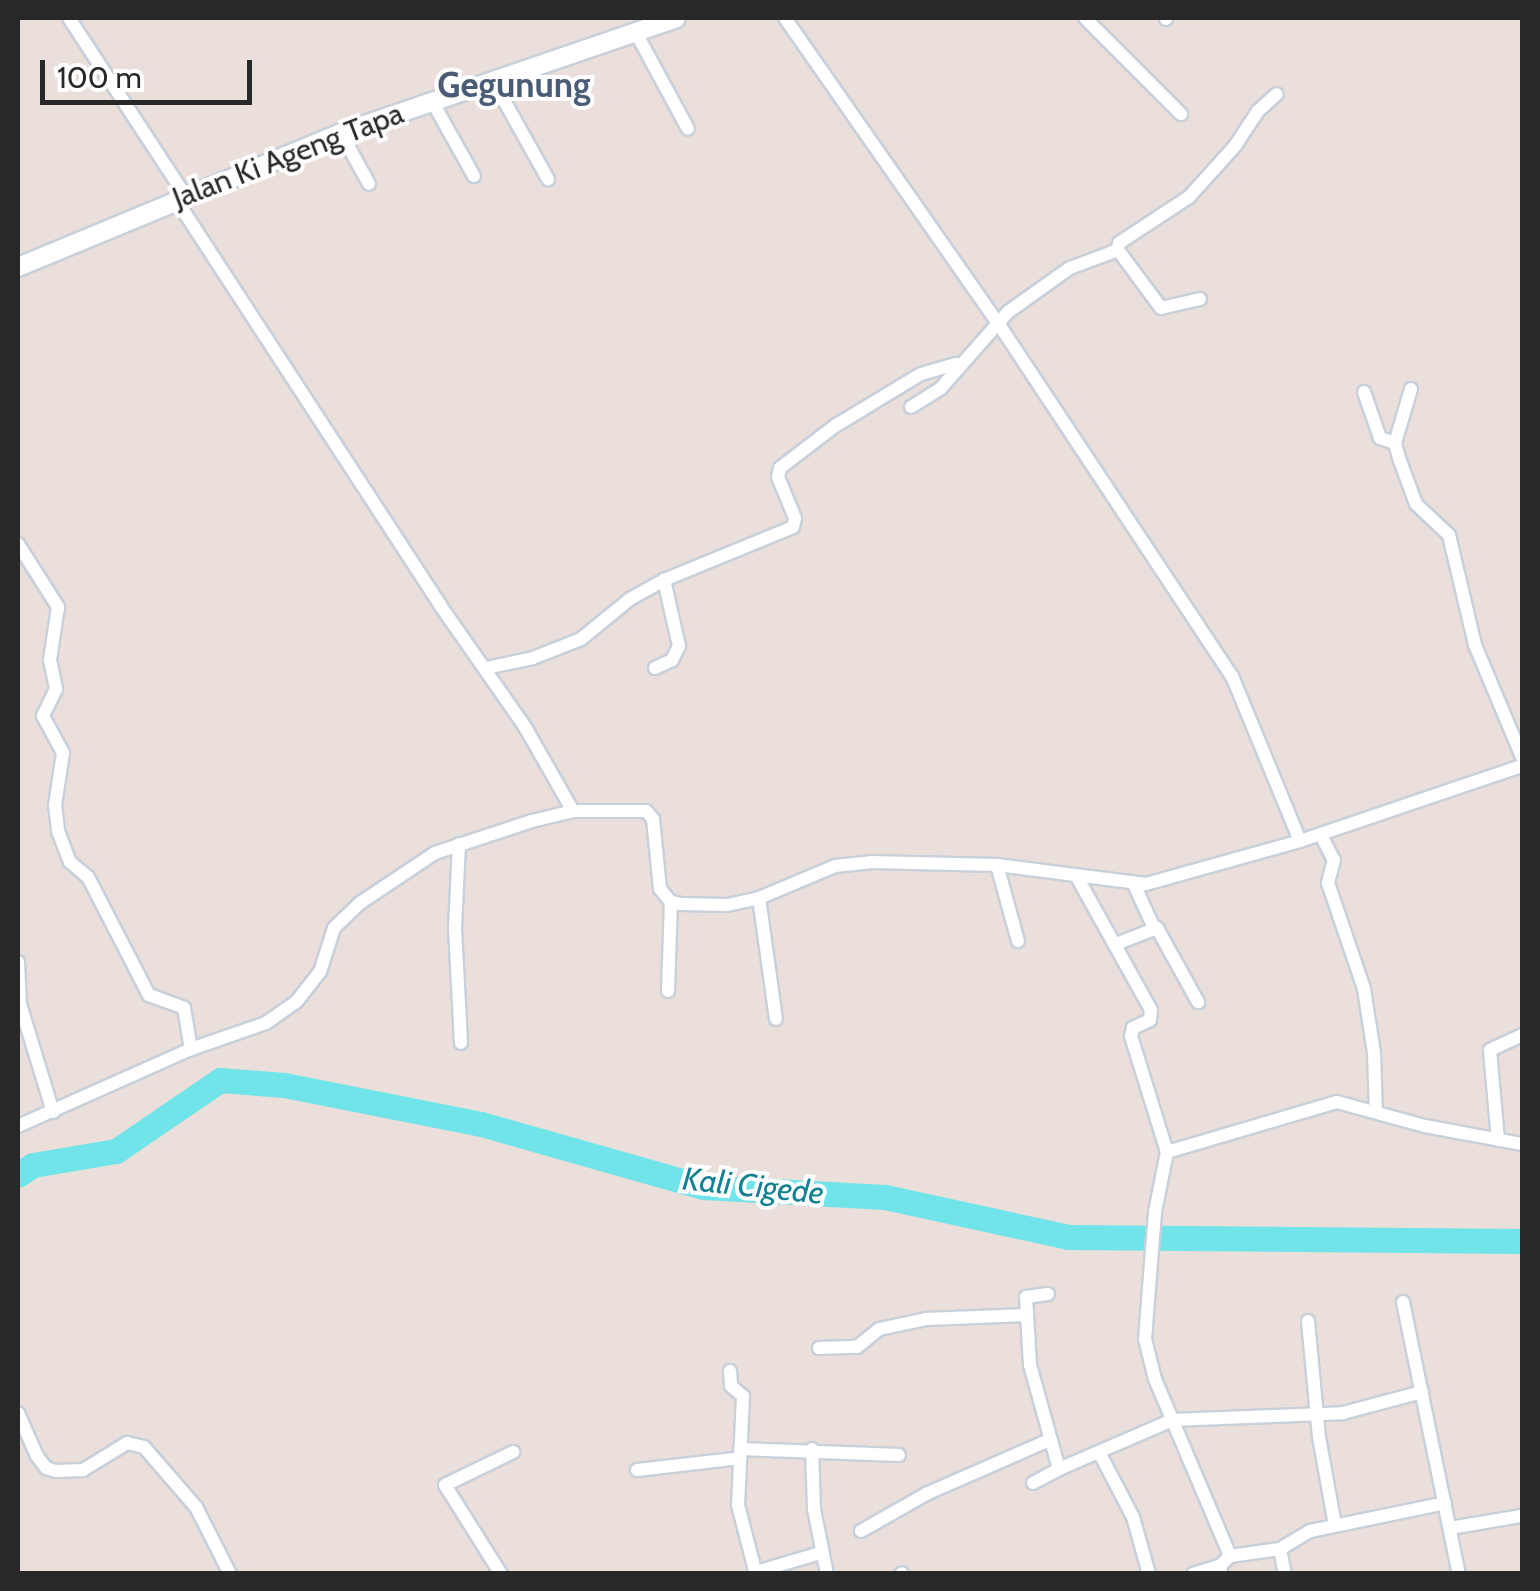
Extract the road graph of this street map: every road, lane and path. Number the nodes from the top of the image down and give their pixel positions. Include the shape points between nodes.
1 (70, 18) edge
2 (671, 18) edge
3 (785, 18) edge
4 (1085, 18) edge
5 (634, 31) junction
6 (492, 80) junction
7 (1277, 94) dead end
8 (432, 101) junction
9 (1181, 114) dead end
10 (688, 130) dead end
11 (341, 132) junction
12 (474, 176) dead end
13 (548, 178) dead end
14 (369, 184) dead end
15 (180, 196) junction
16 (1118, 250) junction
17 (18, 267) edge
18 (1200, 299) dead end
19 (998, 323) junction
20 (957, 364) junction
21 (1411, 390) dead end
22 (1364, 392) dead end
23 (912, 408) dead end
24 (1395, 442) junction
25 (18, 544) edge
26 (664, 580) junction
27 (486, 668) junction
28 (655, 668) dead end
29 (1522, 757) edge
30 (1522, 766) edge
31 (573, 811) junction
32 (1320, 835) junction
33 (1300, 842) junction
34 (459, 844) junction
35 (997, 865) junction
36 (1077, 877) junction
37 (1134, 882) junction
38 (760, 898) junction
39 (671, 902) junction
40 (1154, 928) junction
41 (1018, 941) dead end
42 (1116, 944) junction
43 (18, 962) edge
44 (668, 990) dead end
45 (1198, 1002) dead end
46 (776, 1019) dead end
47 (1522, 1036) edge
48 (462, 1043) dead end
49 (191, 1049) junction
50 (53, 1112) junction
51 (1376, 1112) junction
52 (18, 1126) edge
53 (1498, 1140) junction
54 (1522, 1144) edge
55 (1167, 1152) junction
56 (1048, 1294) dead end
57 (1403, 1302) dead end
58 (1027, 1314) junction
59 (1308, 1322) dead end
60 (818, 1348) dead end
61 (730, 1371) dead end
62 (1422, 1392) junction
63 (18, 1413) edge
64 (1320, 1413) junction
65 (1172, 1420) junction
66 (1049, 1440) junction
67 (812, 1449) junction
68 (513, 1452) dead end
69 (1100, 1452) junction
70 (740, 1454) junction
71 (899, 1455) dead end
72 (1059, 1469) junction
73 (637, 1470) dead end
74 (1033, 1482) dead end
75 (1445, 1503) junction
76 (1522, 1516) edge
77 (1335, 1525) junction
78 (1450, 1528) junction
79 (861, 1531) dead end
80 (1280, 1549) junction
81 (820, 1553) junction
82 (1224, 1565) edge
83 (756, 1573) edge
84 (230, 1574) edge
85 (501, 1574) edge
86 (827, 1574) edge
87 (1149, 1574) edge
88 (1193, 1574) edge
89 (1285, 1574) edge
90 (1458, 1574) edge

1 - 15 street
2 - 5 street, Jalan Ki Ageng Tapa
3 - 19 street
4 - 9 street
5 - 6 street, Jalan Ki Ageng Tapa
5 - 10 street
6 - 8 street, Jalan Ki Ageng Tapa
6 - 13 street
7 - 16 street via 1190,197
8 - 11 street, Jalan Ki Ageng Tapa
8 - 12 street
11 - 14 street
11 - 15 street, Jalan Ki Ageng Tapa
15 - 17 street, Jalan Ki Ageng Tapa
15 - 27 street
16 - 18 street via 1161,308
16 - 19 street via 1061,272
19 - 20 street
19 - 33 street via 1232,676
20 - 23 street via 941,388
20 - 26 street via 921,374 780,468 793,527
21 - 24 street
22 - 24 street via 1380,438
24 - 29 street via 1416,504 1449,535 1475,644
25 - 49 street via 58,607 50,660 56,689 43,716 63,753 58,831 148,994 184,1008
26 - 27 street via 581,640
26 - 28 street via 680,646 672,660
27 - 31 street
30 - 32 street
31 - 34 street
31 - 39 street via 650,814 658,881
32 - 33 street
32 - 51 street via 1334,860 1328,882 1364,989
33 - 37 street via 1158,882
34 - 48 street via 455,928
34 - 49 street via 400,874 334,928 320,972 286,1010 230,1039
35 - 36 street
35 - 38 street via 851,863
35 - 41 street
36 - 37 street
36 - 42 street
37 - 40 street
38 - 39 street via 726,906
38 - 46 street
39 - 44 street
40 - 42 street
40 - 45 street
42 - 55 street via 1151,1010 1150,1020 1131,1036
43 - 50 street via 20,1004
47 - 53 street via 1490,1050
49 - 50 street
50 - 52 street
51 - 53 street
51 - 55 street via 1329,1103
53 - 54 street
55 - 65 street via 1145,1338
56 - 58 street via 1028,1294
57 - 62 street
58 - 60 street via 926,1319 879,1329 857,1347
58 - 66 street via 1034,1393
59 - 64 street
61 - 70 street via 731,1386 743,1396
62 - 64 street
62 - 75 street
63 - 84 street via 37,1456 56,1471 83,1470 128,1443 144,1447 196,1507
64 - 65 street
64 - 77 street
65 - 69 street
65 - 82 street
66 - 72 street
66 - 79 street via 941,1486
67 - 70 street
67 - 71 street
67 - 81 street
68 - 85 street via 445,1485
69 - 72 street
69 - 87 street via 1133,1517
70 - 73 street
70 - 83 street via 738,1505
72 - 74 street
75 - 77 street
75 - 78 street
76 - 78 street
77 - 80 street
78 - 90 street
80 - 82 street
80 - 89 street
81 - 83 street
81 - 86 street
82 - 88 street

